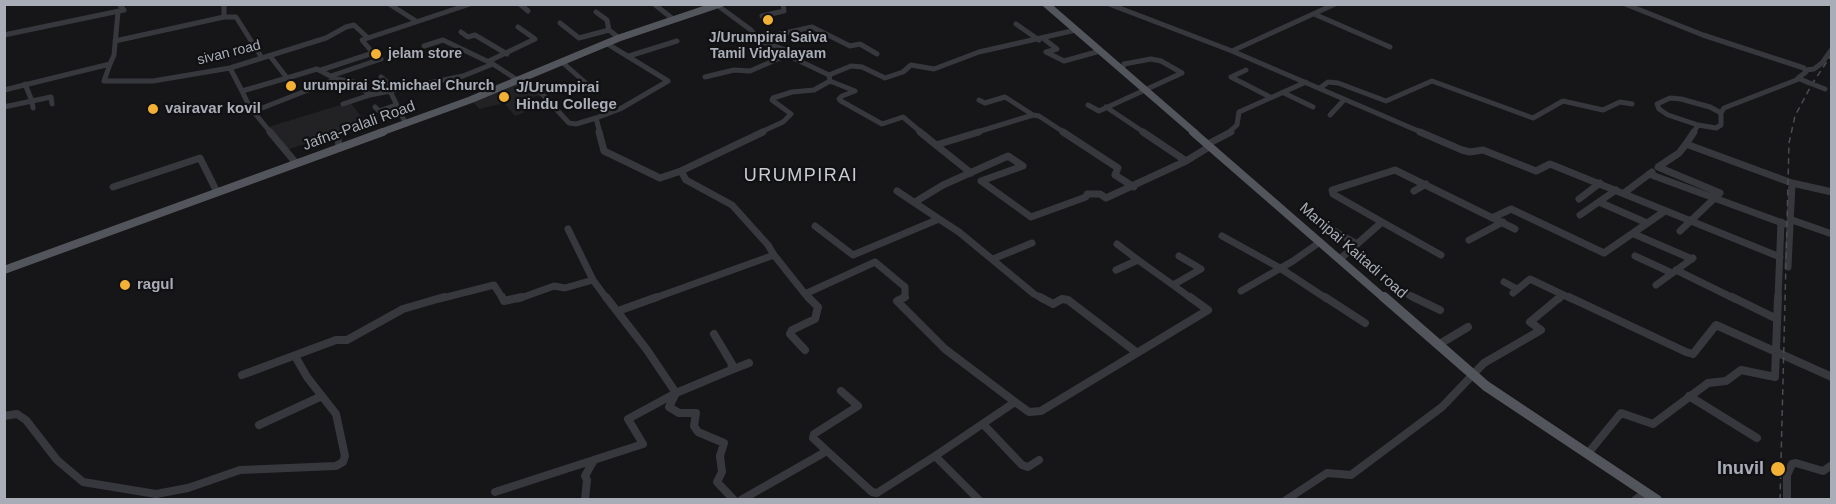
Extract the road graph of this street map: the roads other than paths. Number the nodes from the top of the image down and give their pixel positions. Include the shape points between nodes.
1 (119, 4) edge
2 (224, 4) edge
3 (389, 4) edge
4 (470, 4) edge
5 (520, 4) edge
6 (654, 4) edge
7 (783, 4) edge
8 (1046, 4) edge
9 (1109, 4) edge
10 (1335, 4) edge
11 (1625, 4) edge
12 (719, 5) edge
13 (528, 11) dead end
14 (118, 12) junction
15 (596, 12) dead end
16 (1314, 14) junction
17 (762, 16) dead end
18 (224, 17) junction
19 (673, 19) junction
20 (416, 21) junction
21 (560, 23) dead end
22 (1016, 24) dead end
23 (518, 27) dead end
24 (609, 30) junction
25 (1076, 30) junction
26 (461, 32) dead end
27 (4, 35) edge
28 (368, 38) junction
29 (619, 38) junction
30 (758, 39) junction
31 (1042, 39) junction
32 (115, 41) junction
33 (677, 41) dead end
34 (606, 43) junction
35 (424, 46) dead end
36 (1390, 47) dead end
37 (1832, 49) edge
38 (1100, 51) junction
39 (1232, 51) junction
40 (373, 54) junction
41 (507, 54) junction
42 (877, 54) dead end
43 (787, 55) junction
44 (270, 56) junction
45 (629, 56) junction
46 (262, 58) junction
47 (562, 62) junction
48 (491, 63) junction
49 (110, 64) junction
50 (230, 68) junction
51 (321, 70) junction
52 (1122, 70) junction
53 (1246, 70) dead end
54 (1806, 70) junction
55 (334, 77) junction
56 (381, 77) dead end
57 (705, 77) dead end
58 (287, 78) junction
59 (830, 78) junction
60 (1799, 79) junction
61 (522, 80) junction
62 (1306, 82) junction
63 (26, 84) junction
64 (588, 85) dead end
65 (1320, 88) junction
66 (1143, 89) junction
67 (4, 90) edge
68 (392, 90) junction
69 (1828, 90) edge
70 (242, 91) junction
71 (1284, 93) junction
72 (370, 95) junction
73 (1368, 96) junction
74 (1270, 97) junction
75 (32, 100) junction
76 (979, 100) dead end
77 (1344, 100) junction
78 (1353, 103) junction
79 (52, 104) dead end
80 (343, 104) dead end
81 (1632, 104) dead end
82 (396, 105) junction
83 (1088, 105) dead end
84 (4, 107) edge
85 (1106, 107) junction
86 (1313, 107) dead end
87 (33, 108) dead end
88 (253, 111) junction
89 (378, 111) dead end
90 (1721, 113) junction
91 (1033, 115) junction
92 (1330, 115) dead end
93 (596, 118) junction
94 (406, 124) junction
95 (1698, 125) junction
96 (337, 134) dead end
97 (1686, 144) junction
98 (339, 146) junction
99 (936, 146) junction
100 (1208, 146) junction
101 (1186, 160) junction
102 (296, 163) junction
103 (1658, 167) junction
104 (681, 171) junction
105 (971, 173) junction
106 (1649, 174) junction
107 (1600, 183) junction
108 (1792, 183) junction
109 (1426, 184) junction
110 (1134, 187) junction
111 (113, 188) dead end
112 (1616, 190) junction
113 (897, 191) dead end
114 (1414, 191) dead end
115 (217, 192) junction
116 (1832, 192) edge
117 (1624, 193) junction
118 (1579, 199) dead end
119 (1716, 199) junction
120 (915, 202) junction
121 (1599, 202) junction
122 (1665, 211) junction
123 (1580, 215) dead end
124 (1494, 218) junction
125 (939, 219) junction
126 (1690, 221) junction
127 (1382, 222) junction
128 (1503, 222) junction
129 (1781, 222) junction
130 (1320, 223) dead end
131 (1647, 223) junction
132 (1792, 223) junction
133 (815, 226) dead end
134 (1515, 229) dead end
135 (568, 230) dead end
136 (1680, 231) dead end
137 (1634, 234) junction
138 (1832, 234) edge
139 (1221, 236) dead end
140 (1468, 240) dead end
141 (1320, 242) junction
142 (1032, 243) dead end
143 (1117, 244) dead end
144 (1357, 244) junction
145 (865, 251) junction
146 (774, 255) junction
147 (1441, 255) dead end
148 (1179, 256) dead end
149 (1635, 256) dead end
150 (1780, 256) junction
151 (993, 259) junction
152 (1340, 259) junction
153 (1138, 260) junction
154 (875, 262) junction
155 (1788, 267) dead end
156 (1281, 268) junction
157 (4, 270) edge
158 (1116, 270) dead end
159 (1674, 272) junction
160 (593, 280) junction
161 (1504, 282) dead end
162 (1173, 285) junction
163 (1656, 285) dead end
164 (1241, 291) dead end
165 (805, 294) junction
166 (1563, 295) junction
167 (1393, 305) junction
168 (1440, 310) dead end
169 (618, 311) junction
170 (1777, 319) junction
171 (1365, 324) dead end
172 (1468, 327) dead end
173 (714, 334) dead end
174 (1438, 345) junction
175 (806, 350) dead end
176 (1136, 352) junction
177 (1777, 353) junction
178 (295, 356) junction
179 (749, 363) dead end
180 (731, 370) junction
181 (242, 375) dead end
182 (1474, 376) junction
183 (1832, 377) edge
184 (841, 391) dead end
185 (676, 393) junction
186 (322, 396) junction
187 (1689, 396) junction
188 (1015, 402) junction
189 (4, 416) edge
190 (983, 424) junction
191 (259, 425) dead end
192 (1757, 438) dead end
193 (827, 451) junction
194 (1588, 452) junction
195 (935, 456) junction
196 (594, 459) junction
197 (1039, 460) dead end
198 (1832, 465) edge
199 (495, 492) dead end
200 (1646, 492) junction
201 (585, 500) edge
202 (734, 500) edge
203 (741, 500) edge
204 (979, 500) edge
205 (1286, 500) edge
206 (1635, 500) edge
207 (1657, 500) edge
208 (1787, 500) edge

1 - 14 street via 124,10
2 - 18 street
3 - 20 street
4 - 20 street
5 - 13 street
6 - 19 street
7 - 17 street via 784,11
8 - 25 main road, Manipai Kaitadi road
9 - 39 street
10 - 16 street
11 - 54 street
12 - 19 main road, Jafna-Palali Road
12 - 30 street
14 - 27 street
14 - 32 street
15 - 24 street via 607,20
16 - 36 street
16 - 39 street
18 - 32 street
18 - 46 street via 236,17
19 - 29 main road, Jafna-Palali Road
20 - 28 street
21 - 24 street via 579,38
22 - 31 street
23 - 41 street via 535,39
24 - 29 street
25 - 31 street
25 - 38 main road, Manipai Kaitadi road
26 - 41 street via 468,37 475,35
28 - 40 street via 362,40
28 - 44 street, sivan road via 354,25
29 - 34 main road, Jafna-Palali Road
30 - 42 street via 812,27
30 - 43 street via 786,50
31 - 38 street via 1057,49 1046,52 1064,61
31 - 59 street via 979,52 934,69 911,65 885,78 855,66
32 - 49 street
33 - 45 street
34 - 45 street
34 - 47 main road, Jafna-Palali Road
35 - 48 street via 442,39
37 - 54 street via 1822,63
38 - 52 main road, Manipai Kaitadi road
39 - 62 street
40 - 51 street
40 - 55 street via 381,59
41 - 48 street
43 - 57 street via 750,71 734,70
43 - 59 street
44 - 46 street, sivan road
44 - 58 street
45 - 93 street via 668,81
46 - 50 street, sivan road
47 - 61 main road, Jafna-Palali Road
47 - 64 street
48 - 61 street
48 - 68 street via 463,76
49 - 50 street, sivan road via 104,81 153,81
49 - 63 street
50 - 70 street
51 - 55 street
51 - 58 street
52 - 66 main road, Manipai Kaitadi road
52 - 66 street via 1124,64 1151,59 1182,72
53 - 74 street via 1231,77
54 - 60 street via 1797,76
55 - 72 street via 354,82
55 - 88 street
56 - 68 street
58 - 70 street
59 - 99 street via 855,91 842,96 842,101 882,124 903,117
59 - 104 street via 814,90 773,98 790,114 783,122
60 - 69 street, bridge
60 - 90 street via 1724,108
61 - 93 street via 542,94 569,123
61 - 94 main road, Jafna-Palali Road
62 - 65 street
62 - 71 street
63 - 67 street
63 - 75 street
65 - 73 street via 1328,82 1338,83
65 - 77 street
66 - 85 street
66 - 100 main road, Manipai Kaitadi road
68 - 72 street
68 - 82 street
70 - 88 street
71 - 74 street
71 - 86 street
72 - 80 street
73 - 78 street
73 - 81 street via 1386,101 1432,81 1533,118 1563,101 1603,110 1620,102
74 - 100 street via 1239,112 1233,131
75 - 79 street via 51,97
75 - 84 street
75 - 87 street
76 - 91 street via 985,103 1005,97
77 - 78 street
77 - 92 street
78 - 107 street via 1467,152 1484,150 1536,171 1550,164
82 - 89 street
82 - 94 street
83 - 85 street via 1099,111
85 - 101 street
88 - 102 street
90 - 95 street via 1721,125 1716,128
90 - 95 street via 1681,99 1670,98 1658,104 1668,115
91 - 99 street
91 - 110 street via 1118,168 1116,176
93 - 104 street via 604,151 660,178
94 - 98 main road, Jafna-Palali Road
95 - 97 street
96 - 98 street
97 - 103 street
97 - 108 street
98 - 102 main road, Jafna-Palali Road
99 - 105 street
100 - 101 street
100 - 141 main road, Manipai Kaitadi road
101 - 110 street
102 - 115 main road, Jafna-Palali Road
103 - 106 street
103 - 119 street via 1717,190 1720,193
104 - 146 street via 686,180 732,205
105 - 110 street via 1008,156 1023,166 981,181 1031,217 1087,194 1106,198
105 - 120 street
106 - 117 street
106 - 119 street
107 - 112 street
107 - 118 street
108 - 116 street
108 - 132 street
109 - 114 street
109 - 124 street
109 - 127 street via 1395,170 1332,190
111 - 115 street via 200,158
112 - 117 street
112 - 121 street
113 - 120 street
115 - 157 main road, Jafna-Palali Road
117 - 122 street
119 - 126 street
119 - 129 street
120 - 125 street
121 - 123 street
121 - 131 street
122 - 126 street
122 - 131 street
124 - 128 street
124 - 137 street via 1511,209 1604,253
125 - 145 street
125 - 151 street
126 - 136 street
126 - 150 street
127 - 144 street
127 - 147 street
128 - 134 street
128 - 140 street
129 - 132 street
129 - 150 street
130 - 144 street
131 - 137 street
132 - 138 street
132 - 155 street
133 - 145 street via 854,255
135 - 160 street
137 - 159 street via 1693,258
139 - 156 street
141 - 152 main road, Manipai Kaitadi road
141 - 156 street
142 - 151 street
143 - 153 street
144 - 152 street
145 - 154 street
146 - 165 street
146 - 169 street
148 - 162 street via 1201,269
149 - 159 street
150 - 170 street
151 - 176 street via 1034,294 1053,304 1068,300
152 - 167 main road, Manipai Kaitadi road
153 - 158 street
153 - 162 street
154 - 165 street
154 - 188 street via 905,287 905,297 897,301 929,333 957,360
156 - 164 street
156 - 171 street
159 - 163 street
159 - 170 street
160 - 169 street
160 - 178 street via 565,288 554,286 504,301 497,287 485,286 404,309 347,340 336,340
161 - 166 street via 1515,291 1530,279
162 - 176 street via 1208,309
165 - 175 street via 819,307 815,319 790,334
166 - 177 street via 1693,354 1716,325
166 - 182 street via 1530,322 1541,330 1484,363
167 - 168 street via 1410,294
167 - 174 main road, Manipai Kaitadi road
169 - 185 street
170 - 177 street
172 - 174 street
173 - 180 street via 732,364
174 - 182 main road, Manipai Kaitadi road
176 - 188 street via 1041,411 1029,412
177 - 183 street
177 - 187 street via 1774,376 1741,370 1726,381 1708,383
178 - 181 street
178 - 186 street
179 - 180 street
180 - 185 street
182 - 194 main road, Manipai Kaitadi road
182 - 205 street via 1442,407 1351,475 1327,473
184 - 193 street via 858,406 814,434 813,438
185 - 196 street via 628,419 643,444
185 - 202 street via 669,407 679,413 696,413 694,426 698,432 724,443 720,456 723,472 717,482
186 - 189 street via 336,414 343,462 326,467 240,470 188,488 156,494 82,482 57,460 26,420 17,414
186 - 191 street
187 - 192 street
187 - 194 street via 1653,424 1621,413
188 - 190 street
190 - 195 street
190 - 197 street via 1022,465 1028,467
193 - 195 street via 877,493
193 - 203 street
194 - 200 main road, Manipai Kaitadi road
195 - 204 street
196 - 199 street
196 - 201 street via 585,476
198 - 208 street via 1823,471 1792,464 1787,475
200 - 206 street
200 - 207 main road, Manipai Kaitadi road

